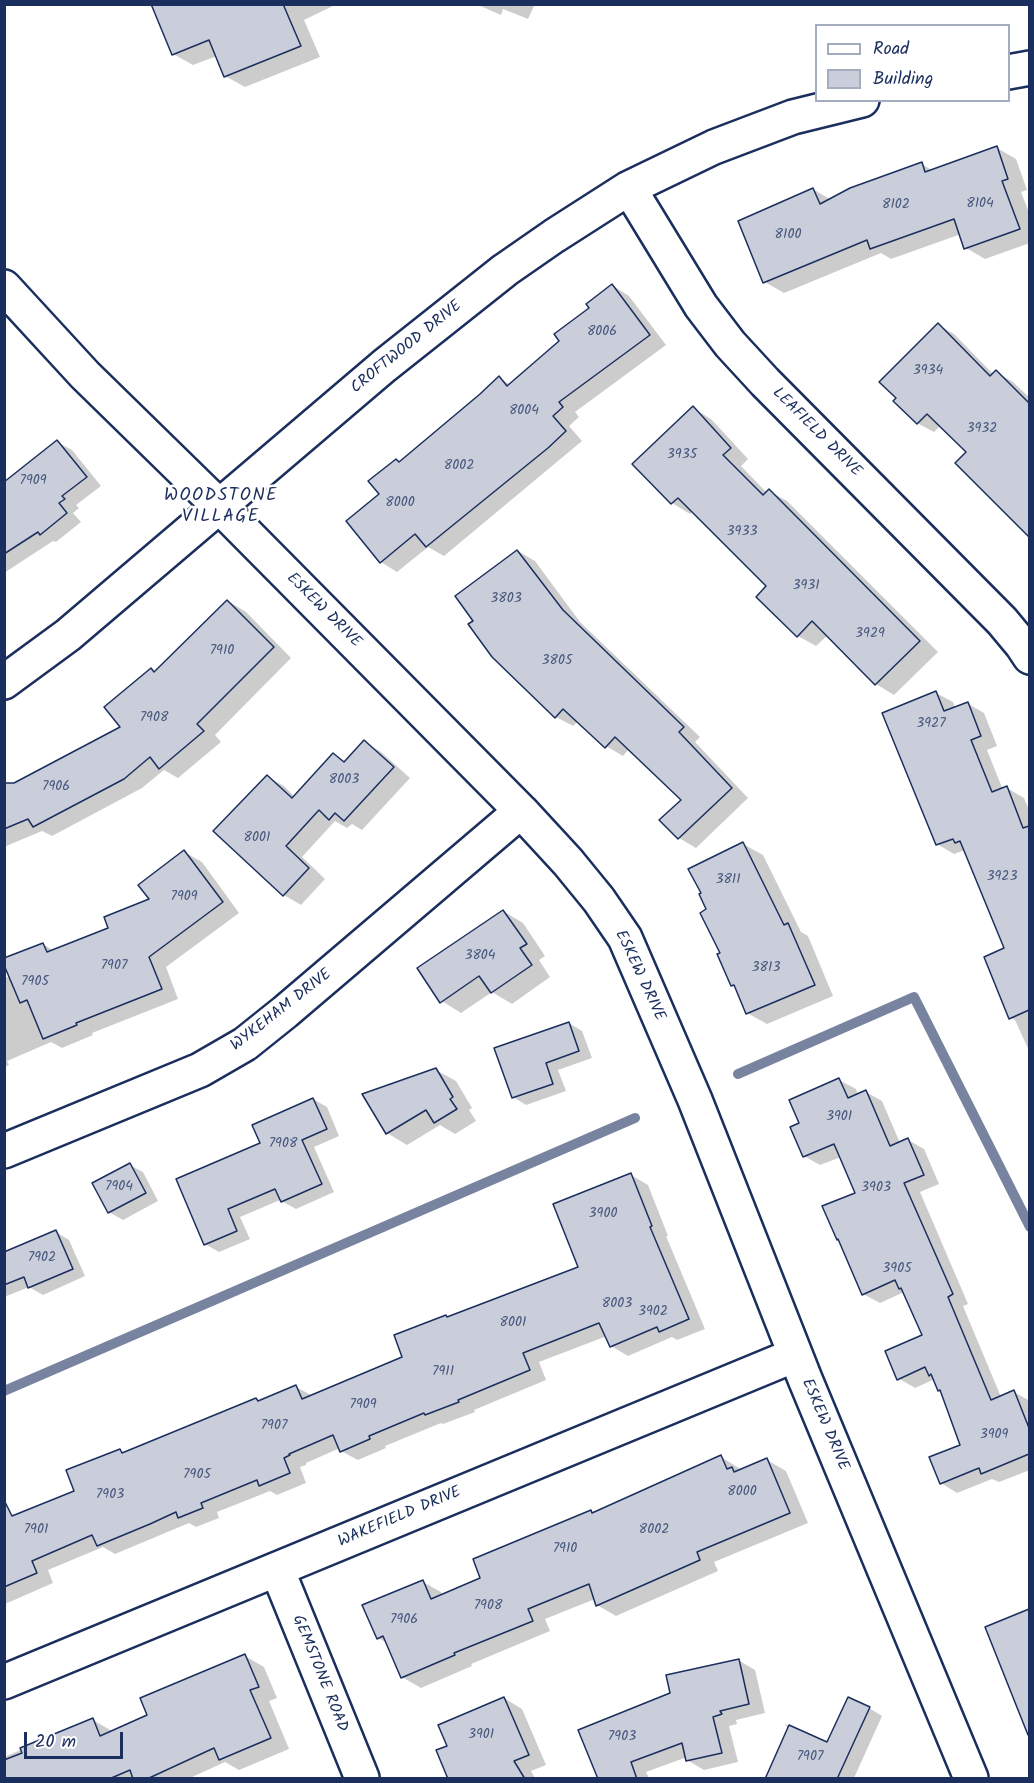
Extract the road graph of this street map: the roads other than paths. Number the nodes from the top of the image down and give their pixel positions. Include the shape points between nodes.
1 (1029, 68) edge
2 (1010, 72) edge
3 (854, 102) edge
4 (628, 188) junction
5 (4, 287) edge
6 (219, 506) junction
7 (1029, 657) edge
8 (4, 682) edge
9 (521, 811) junction
10 (4, 1151) edge
11 (795, 1354) junction
12 (277, 1569) junction
13 (4, 1682) edge
14 (362, 1779) edge
15 (970, 1779) edge

1 - 2 street
3 - 4 street, CROFTWOOD DRIVE via 793,117 714,147
4 - 6 street, CROFTWOOD DRIVE via 505,270
4 - 7 street, LEAFIELD DRIVE via 701,306 730,344 1002,621
5 - 6 street, ESKEW DRIVE via 71,361
6 - 8 street, CROFTWOOD DRIVE via 68,635
6 - 9 street, ESKEW DRIVE
9 - 10 street, WYKEHAM DRIVE via 245,1044 200,1070
9 - 11 street, ESKEW DRIVE via 599,900 625,938 695,1100
11 - 12 street, WAKEFIELD DRIVE
11 - 15 street, ESKEW DRIVE
12 - 13 street, WAKEFIELD DRIVE
12 - 14 street, GEMSTONE ROAD

